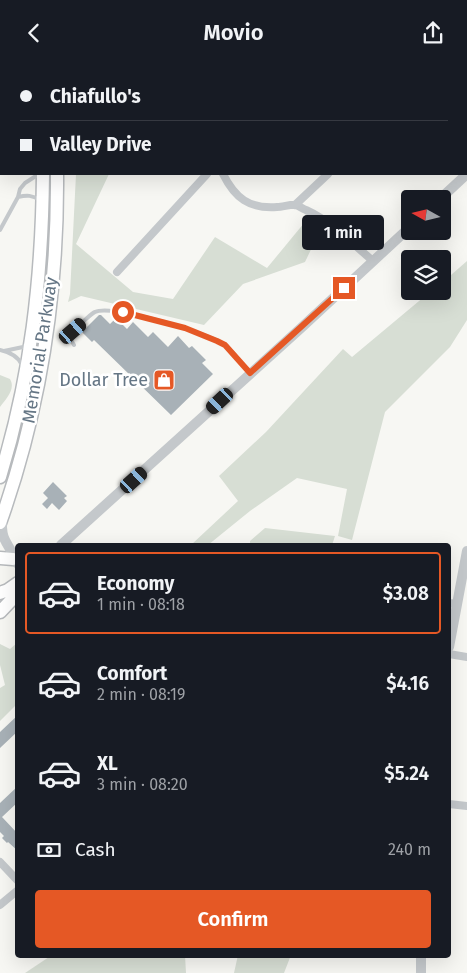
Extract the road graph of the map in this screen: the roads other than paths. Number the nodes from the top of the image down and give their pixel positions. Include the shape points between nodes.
1 (39, 175) edge
2 (41, 175) edge
3 (57, 175) edge
4 (206, 175) edge
5 (224, 175) edge
6 (327, 175) edge
7 (466, 175) edge
8 (450, 190) edge
9 (18, 197) junction
10 (42, 202) junction
11 (294, 205) junction
12 (0, 230) edge
13 (401, 235) edge
14 (373, 261) junction
15 (117, 272) dead end
16 (31, 340) junction
17 (74, 345) dead end
18 (2, 351) edge
19 (26, 371) junction
20 (250, 373) junction
21 (0, 477) edge
22 (1, 521) edge
23 (63, 543) edge
24 (467, 551) edge
25 (10, 560) edge
26 (15, 585) edge
27 (0, 593) edge
28 (15, 596) edge
29 (453, 604) edge
30 (0, 612) edge
31 (451, 626) edge
32 (451, 654) edge
33 (467, 657) edge
34 (451, 804) edge
35 (467, 806) edge
36 (0, 862) edge
37 (15, 878) edge
38 (15, 892) edge
39 (0, 905) edge
40 (421, 958) edge
41 (421, 973) edge

1 - 9 lane via 25,183
2 - 10 highway, Memorial Parkway
3 - 22 highway, Memorial Parkway via 55,255 45,341 30,422
4 - 15 street
5 - 11 street via 234,191 249,204 268,208
6 - 11 street
7 - 8 street
9 - 10 lane via 30,195
9 - 12 lane
10 - 16 highway, Memorial Parkway via 39,274
11 - 14 street via 327,221
13 - 14 street
14 - 20 street
16 - 18 lane via 23,347
16 - 19 highway, Memorial Parkway
17 - 20 lane via 71,340 73,331 95,312 123,312 185,328 217,341 225,345
18 - 19 lane via 14,355
19 - 21 highway, Memorial Parkway
20 - 23 street
22 - 25 street via 4,539 13,553
24 - 29 street
26 - 27 highway
28 - 30 highway
29 - 31 street
32 - 33 street
34 - 35 street
36 - 37 street
38 - 39 street
40 - 41 street

